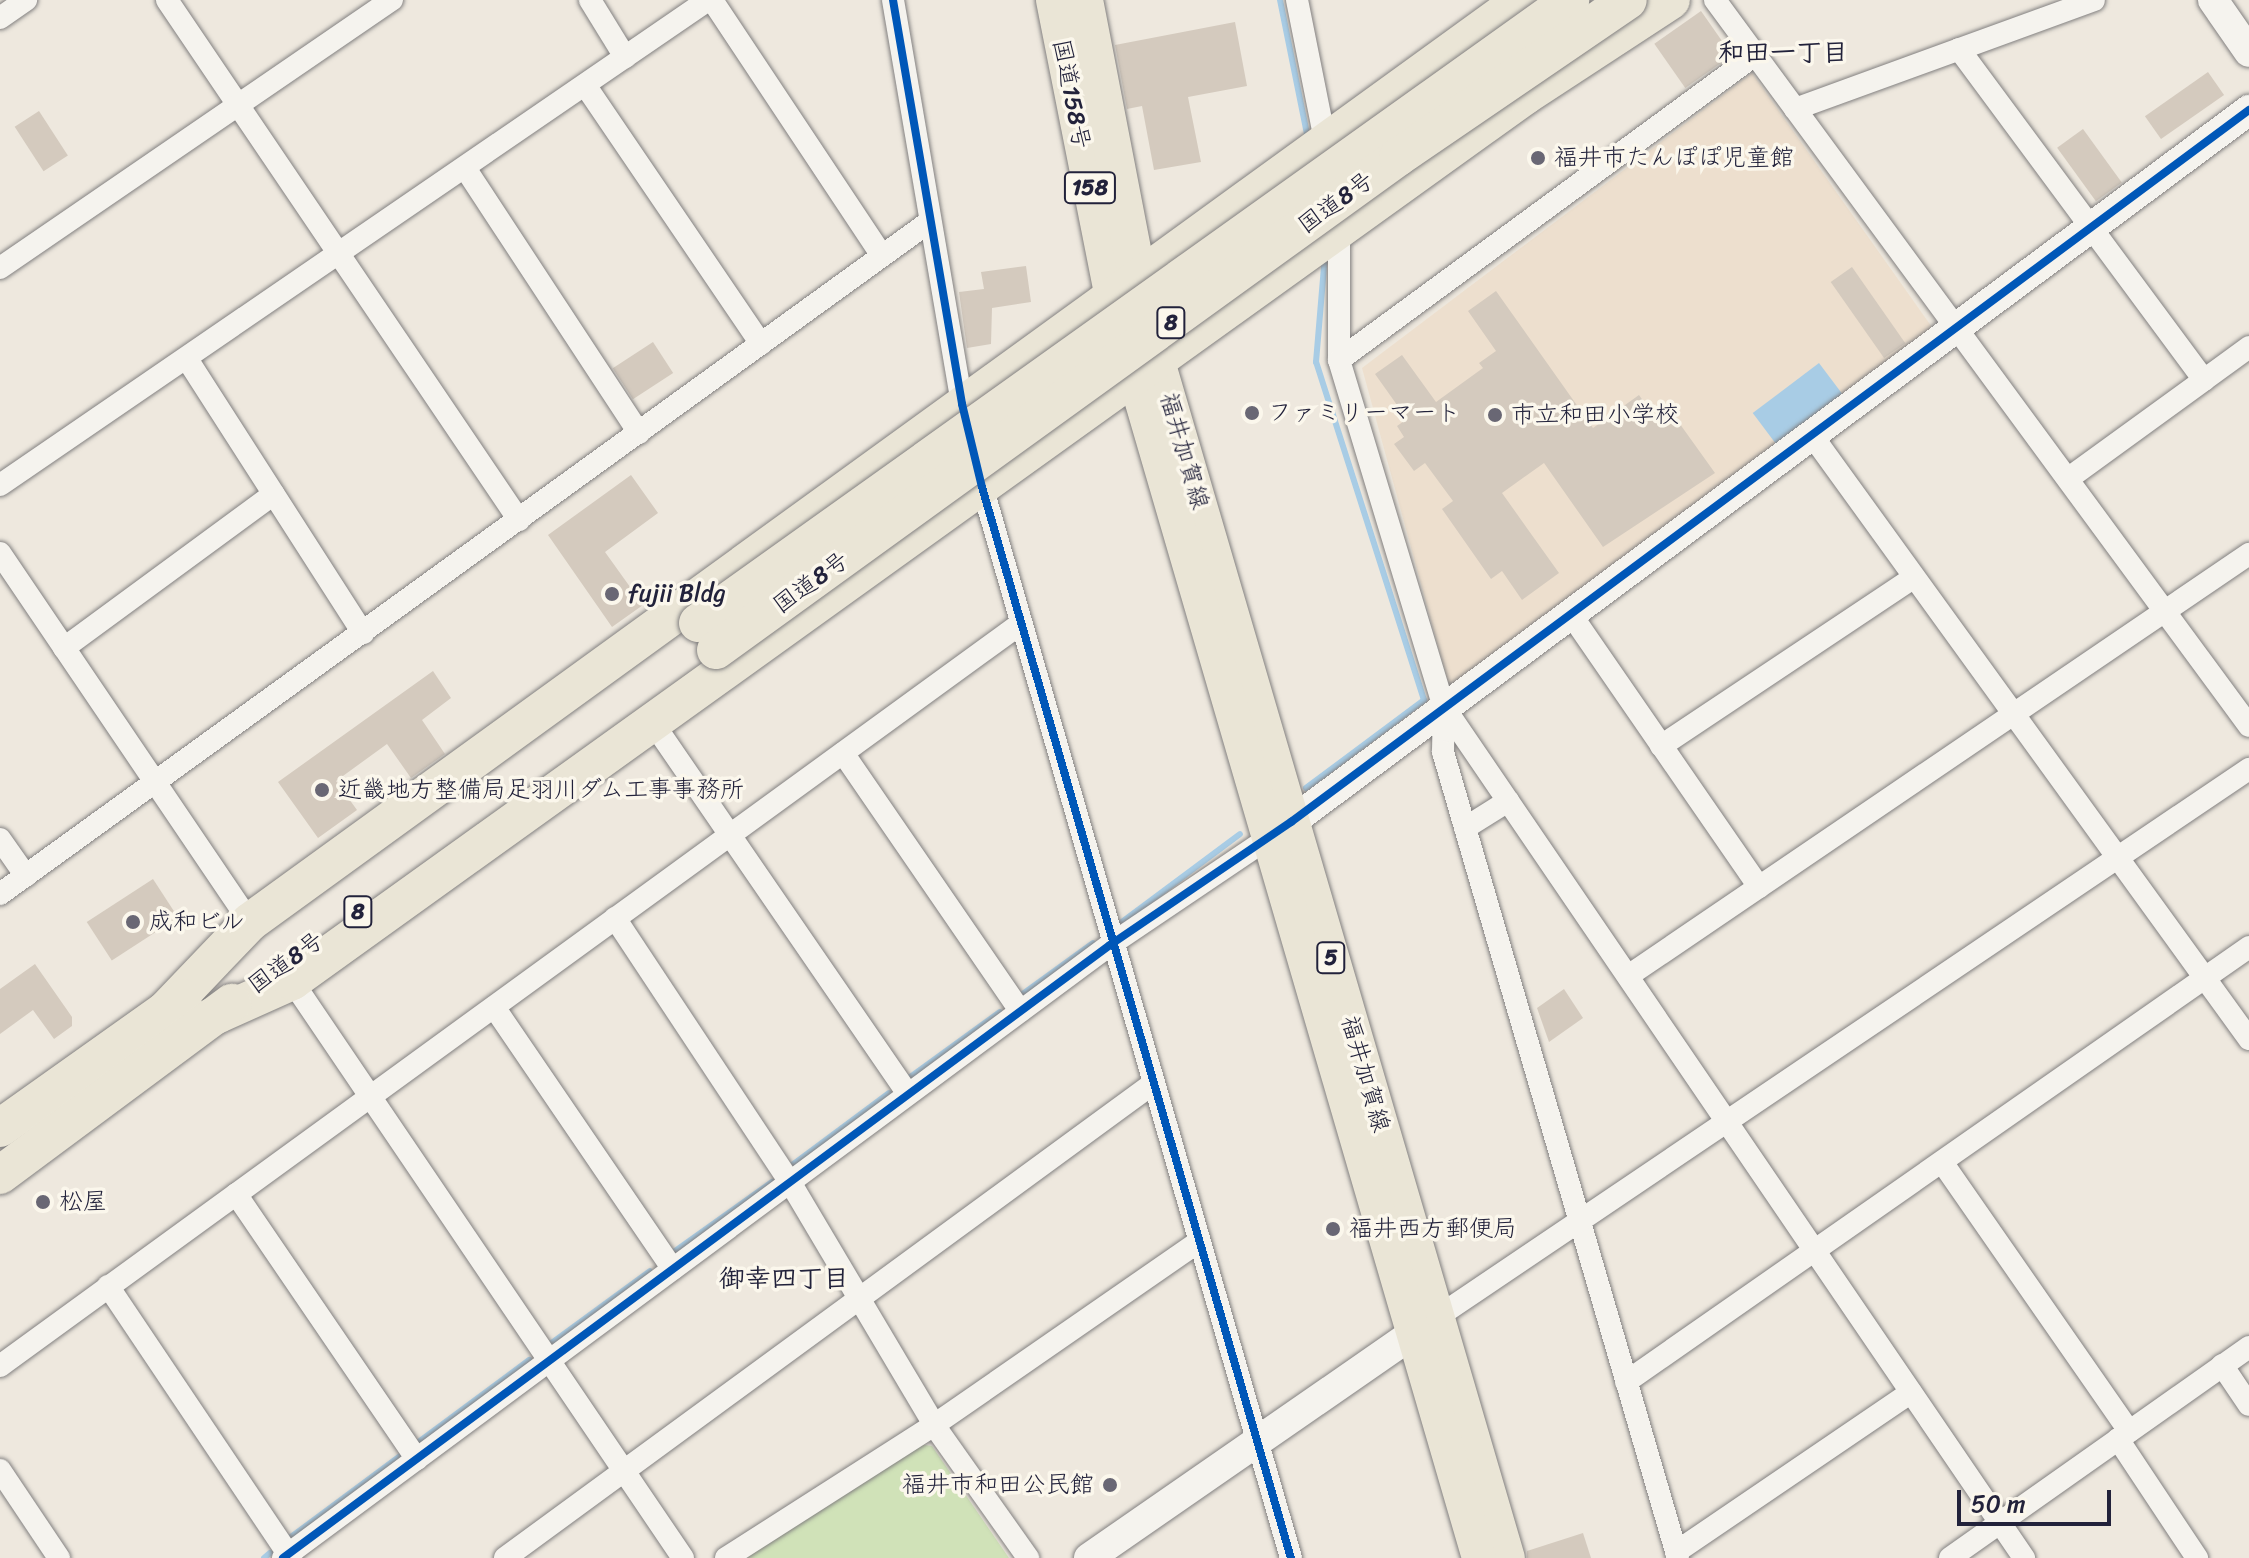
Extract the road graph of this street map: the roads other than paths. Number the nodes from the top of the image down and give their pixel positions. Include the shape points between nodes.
1 (26, 0) edge
2 (167, 0) edge
3 (392, 0) edge
4 (590, 0) edge
5 (710, 0) edge
6 (893, 0) edge
7 (1055, 0) edge
8 (1084, 0) edge
9 (1297, 0) edge
10 (1522, 0) edge
11 (1570, 0) edge
12 (1628, 0) edge
13 (1671, 0) edge
14 (1715, 0) edge
15 (2094, 0) edge
16 (2213, 0) edge
17 (0, 18) edge
18 (1959, 49) junction
19 (2249, 52) edge
20 (1755, 55) junction
21 (625, 57) junction
22 (585, 85) junction
23 (239, 104) junction
24 (1795, 109) junction
25 (2249, 110) edge
26 (1325, 140) junction
27 (465, 168) junction
28 (929, 222) junction
29 (2091, 227) junction
30 (1333, 234) junction
31 (341, 254) junction
32 (882, 256) junction
33 (0, 268) edge
34 (1124, 286) junction
35 (1958, 325) junction
36 (761, 344) junction
37 (2249, 347) edge
38 (187, 359) junction
39 (1339, 360) junction
40 (1145, 366) junction
41 (2204, 380) junction
42 (962, 404) junction
43 (639, 433) junction
44 (1811, 434) junction
45 (2069, 478) junction
46 (0, 485) edge
47 (982, 487) junction
48 (274, 494) junction
49 (519, 520) junction
50 (0, 553) edge
51 (2249, 554) edge
52 (1914, 577) junction
53 (2165, 611) junction
54 (1570, 613) junction
55 (1020, 624) junction
56 (363, 633) junction
57 (707, 637) junction
58 (64, 648) junction
59 (1444, 707) junction
60 (2013, 714) junction
61 (653, 723) junction
62 (2249, 726) edge
63 (1661, 746) junction
64 (843, 753) junction
65 (2249, 769) edge
66 (155, 783) junction
67 (1508, 801) junction
68 (1465, 828) junction
69 (1280, 830) junction
70 (729, 835) junction
71 (0, 839) edge
72 (2117, 857) junction
73 (26, 876) junction
74 (1759, 887) junction
75 (0, 894) edge
76 (615, 918) junction
77 (250, 922) junction
78 (1110, 945) junction
79 (2249, 947) edge
80 (1628, 976) junction
81 (2205, 978) junction
82 (292, 981) junction
83 (494, 1007) junction
84 (165, 1011) junction
85 (1020, 1011) junction
86 (212, 1017) junction
87 (2249, 1039) edge
88 (1151, 1085) junction
89 (908, 1094) junction
90 (369, 1097) junction
91 (1727, 1121) junction
92 (0, 1128) edge
93 (1942, 1162) junction
94 (0, 1175) edge
95 (790, 1182) junction
96 (236, 1194) junction
97 (1578, 1222) junction
98 (1198, 1242) junction
99 (1815, 1251) junction
100 (673, 1269) junction
101 (108, 1286) junction
102 (859, 1298) junction
103 (1425, 1326) junction
104 (2249, 1347) edge
105 (549, 1362) junction
106 (2222, 1365) junction
107 (0, 1366) edge
108 (1626, 1382) junction
109 (1911, 1392) junction
110 (2249, 1405) edge
111 (934, 1425) junction
112 (2123, 1435) junction
113 (1258, 1444) junction
114 (417, 1459) junction
115 (0, 1470) edge
116 (625, 1472) junction
117 (2000, 1522) junction
118 (1677, 1555) edge
119 (287, 1557) edge
120 (59, 1558) edge
121 (505, 1558) edge
122 (683, 1558) edge
123 (726, 1558) edge
124 (1028, 1558) edge
125 (1089, 1558) edge
126 (1291, 1558) edge
127 (1479, 1558) edge
128 (1508, 1558) edge
129 (1950, 1558) edge
130 (2024, 1558) edge
131 (2197, 1558) edge

1 - 17 street
2 - 23 street
3 - 23 street
4 - 21 street
5 - 21 street
5 - 32 street
6 - 28 street
7 - 34 highway, 国道158号 / 158
8 - 34 highway, 国道158号 / 158
9 - 26 street
10 - 26 highway
11 - 57 highway, 国道8号 / 8, bridge
12 - 57 highway, 国道8号 / 8, bridge
13 - 30 highway
14 - 20 street
15 - 18 street
16 - 19 street
18 - 24 street
18 - 29 street
20 - 24 street
20 - 39 street
21 - 22 street
22 - 27 street
22 - 36 street
23 - 31 street
23 - 33 street
24 - 35 street
25 - 29 street
26 - 34 highway
27 - 31 street
27 - 43 street
28 - 32 street
28 - 42 street
29 - 35 street
29 - 41 street
30 - 39 street via 1339,244
30 - 40 highway
31 - 38 street
31 - 49 street
32 - 36 street
34 - 40 highway, 国道158号 / 158
34 - 42 highway
35 - 44 street
35 - 45 street
36 - 43 street
37 - 41 street
38 - 46 street
38 - 48 street
39 - 59 street
40 - 47 highway
40 - 69 main road, 福井加賀線 / 5
41 - 45 street
42 - 47 street
42 - 77 highway
43 - 49 street
44 - 52 street
44 - 54 street
45 - 53 street
47 - 55 street
47 - 61 highway
48 - 56 street
48 - 58 street
49 - 56 street
50 - 58 street
51 - 53 street
52 - 60 street
52 - 63 street
53 - 60 street
53 - 62 street
54 - 59 street
54 - 63 street
55 - 64 street
55 - 78 street
56 - 66 street
57 - 84 highway, 国道8号 / 8
57 - 86 highway, 国道8号 / 8
58 - 66 street
59 - 67 street
59 - 68 street via 1443,752
59 - 69 street
60 - 72 street
60 - 74 street
61 - 70 street
61 - 82 highway
63 - 74 street
64 - 70 street
64 - 85 street
65 - 72 street
66 - 73 street
66 - 77 street
67 - 68 street
67 - 80 street
68 - 97 street
69 - 78 street
69 - 103 main road, 福井加賀線 / 5
70 - 76 street
70 - 89 street
71 - 73 street
72 - 81 street
72 - 91 street
73 - 75 street
74 - 80 street
76 - 83 street
76 - 95 street
77 - 84 highway
78 - 85 street
78 - 88 street
79 - 81 street
80 - 91 street
81 - 87 street
81 - 93 street
82 - 86 highway
82 - 90 street
83 - 90 street
83 - 100 street
84 - 92 highway, 国道8号 / 8
85 - 89 street
86 - 94 highway, 国道8号 / 8
88 - 98 street
88 - 102 street
89 - 95 street
90 - 96 street
90 - 105 street
91 - 97 street
91 - 99 street
93 - 99 street
93 - 112 street
95 - 100 street
95 - 102 street
96 - 101 street
96 - 114 street
97 - 103 street
97 - 108 street
98 - 111 street
98 - 113 street
99 - 108 street
99 - 109 street
100 - 105 street
101 - 107 street
101 - 119 street
102 - 111 street
102 - 116 street
103 - 113 street
103 - 127 main road, 福井加賀線 / 5
103 - 128 main road, 福井加賀線 / 5
104 - 106 street
105 - 114 street
105 - 116 street
106 - 110 street
106 - 112 street
108 - 118 street
109 - 117 street
109 - 118 street
111 - 123 street
111 - 124 street
112 - 117 street
112 - 131 street
113 - 125 street
113 - 126 street
114 - 119 street
115 - 120 street
116 - 121 street
116 - 122 street
117 - 129 street
117 - 130 street

